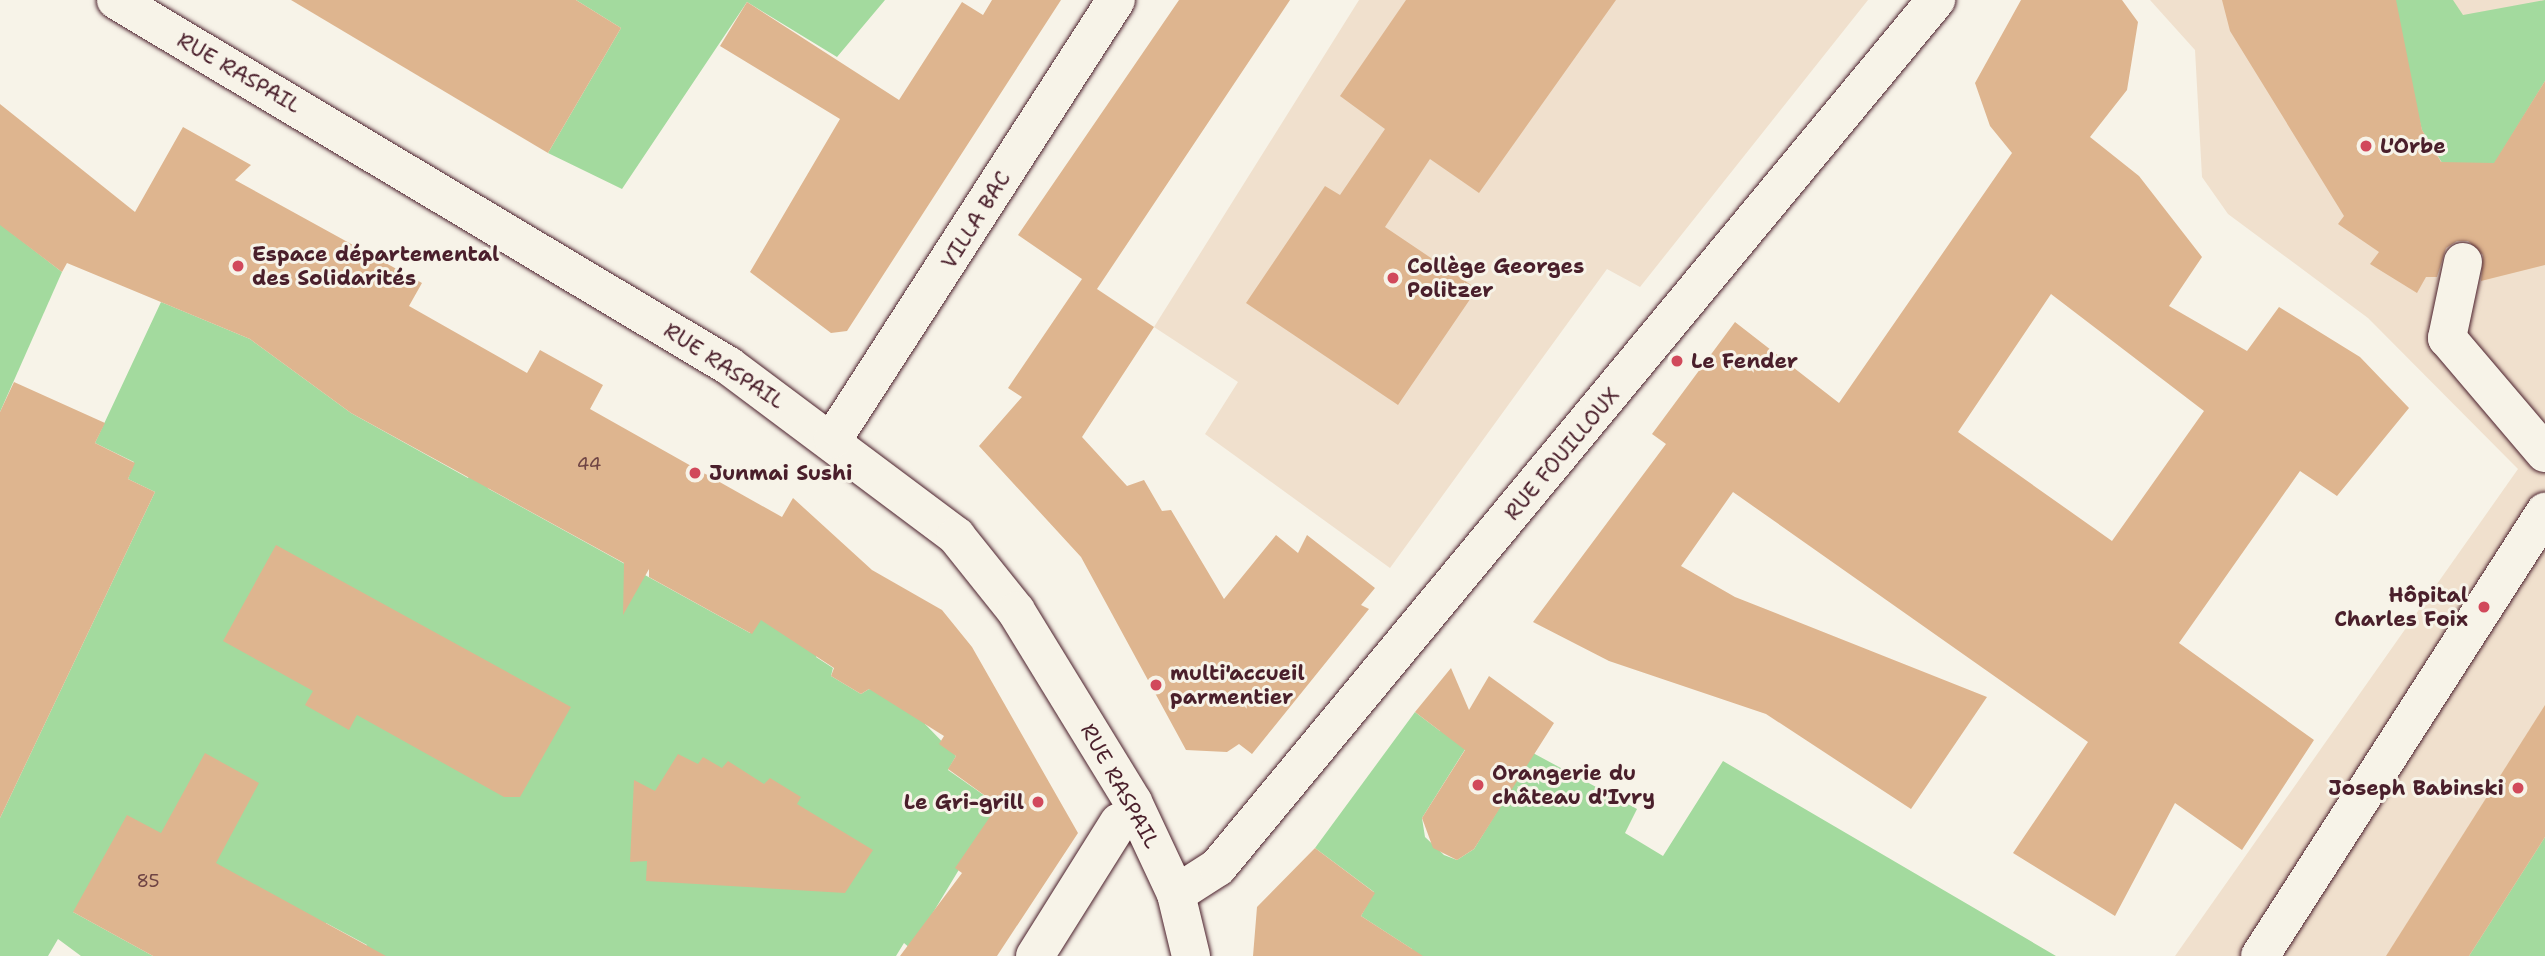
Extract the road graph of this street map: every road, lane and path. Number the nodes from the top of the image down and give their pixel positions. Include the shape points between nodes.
1 (116, 0) edge
2 (164, 0) edge
3 (1116, 0) edge
4 (1936, 0) edge
5 (2463, 262) dead end
6 (840, 430) junction
7 (2545, 453) edge
8 (2545, 512) edge
9 (1126, 812) junction
10 (1176, 894) junction
11 (1035, 956) edge
12 (1191, 956) edge
13 (2260, 956) edge

1 - 6 street, RUE RASPAIL
2 - 6 street via 786,374
3 - 6 street, VILLA BAC
4 - 10 street, RUE FOUILLOUX via 1218,867
5 - 7 street via 2447,338
6 - 9 street, RUE RASPAIL via 985,567
8 - 13 street
9 - 10 street, RUE RASPAIL
9 - 11 street
10 - 12 street, RUE RASPAIL

